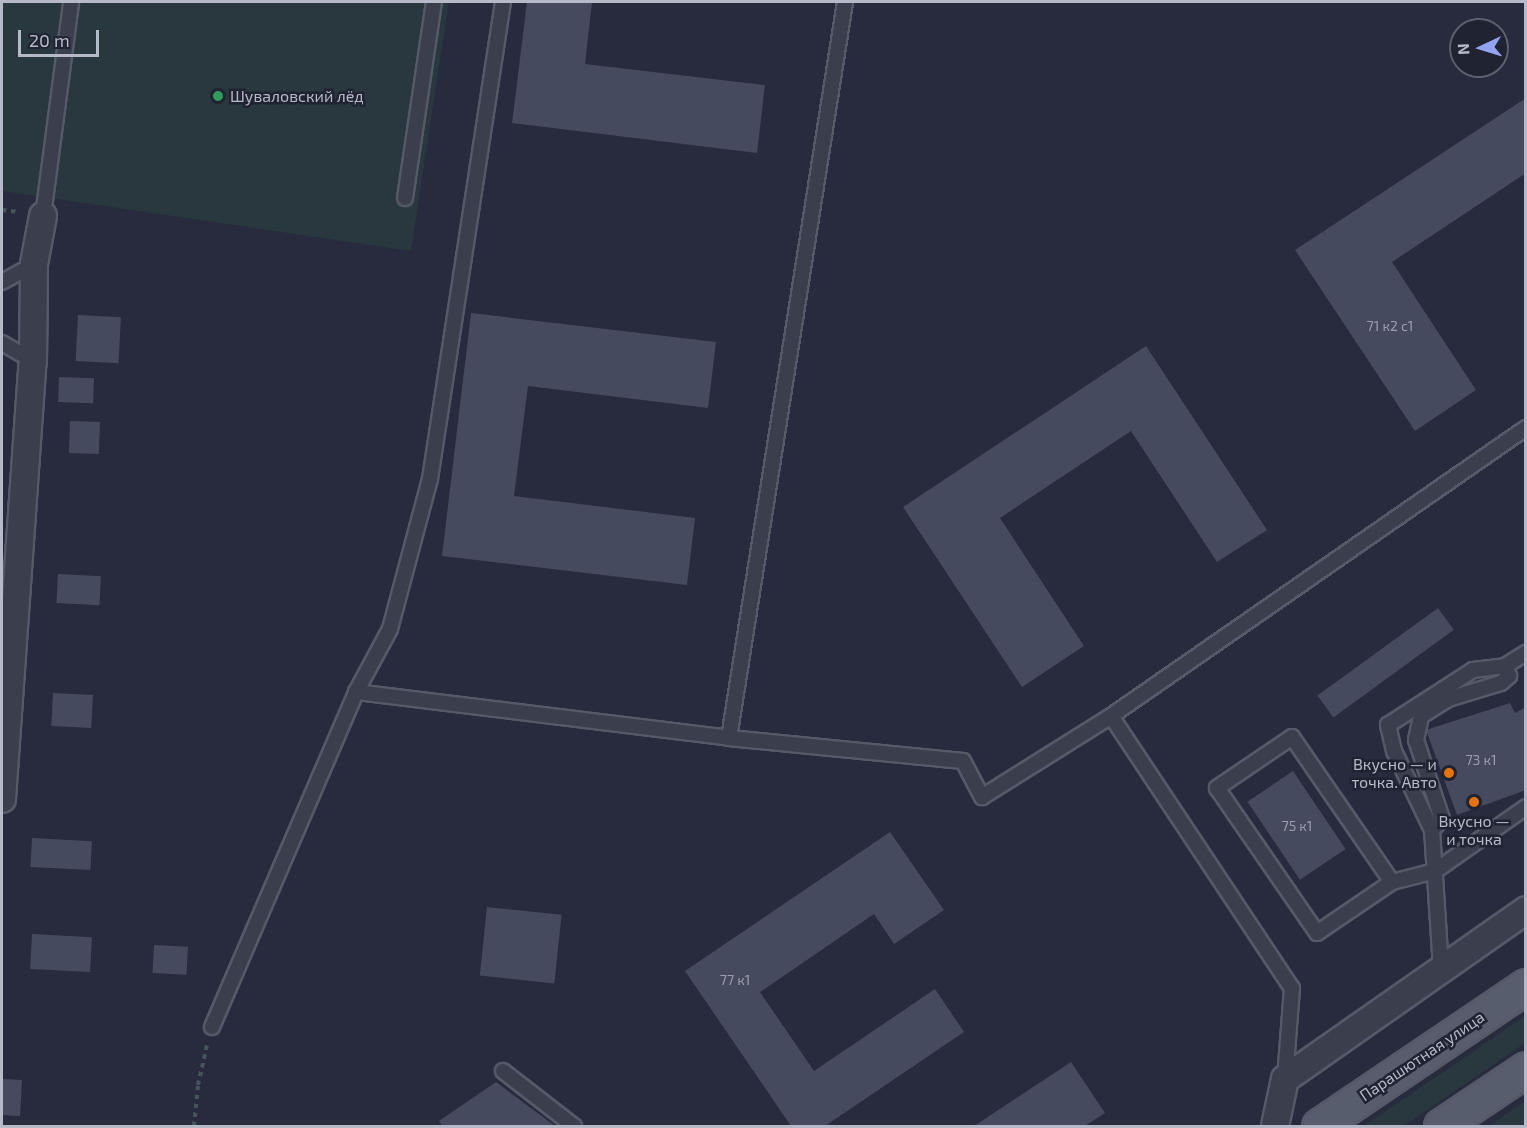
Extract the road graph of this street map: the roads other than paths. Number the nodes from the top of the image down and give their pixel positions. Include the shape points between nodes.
1 (71, 2) edge
2 (434, 2) edge
3 (503, 2) edge
4 (845, 2) edge
5 (405, 198) dead end
6 (43, 216) joint
7 (34, 264) junction
8 (2, 282) edge
9 (2, 343) edge
10 (33, 361) junction
11 (1526, 428) edge
12 (1526, 653) edge
13 (1505, 666) junction
14 (356, 693) junction
15 (1111, 716) junction
16 (729, 738) junction
17 (2, 799) edge
18 (1526, 807) edge
19 (1432, 830) junction
20 (1435, 871) junction
21 (1392, 882) junction
22 (1526, 910) edge
23 (1441, 969) junction
24 (1526, 986) edge
25 (212, 1027) road end
26 (1526, 1069) edge
27 (503, 1071) dead end
28 (1285, 1079) junction
29 (574, 1126) edge
30 (1275, 1126) edge
31 (1319, 1126) edge
32 (1441, 1126) edge

1 - 6 lane
2 - 5 lane
3 - 14 lane via 430,478 390,629
4 - 16 lane
6 - 7 street
7 - 8 lane
7 - 10 street
9 - 10 lane
10 - 17 street
11 - 15 lane
12 - 13 lane
13 - 19 lane via 1509,676 1501,683 1448,699 1421,716 1416,740 1442,819
13 - 19 lane via 1473,670 1388,725 1395,751
14 - 16 lane
14 - 25 lane
15 - 16 lane via 982,797 963,760
15 - 28 lane via 1292,988
18 - 20 lane
19 - 20 lane
20 - 21 lane
20 - 23 lane
21 - 21 lane via 1292,737 1217,788 1317,933
22 - 23 street
23 - 28 street
24 - 31 main road, Парашютная улица
26 - 32 main road
27 - 29 lane
28 - 30 street

